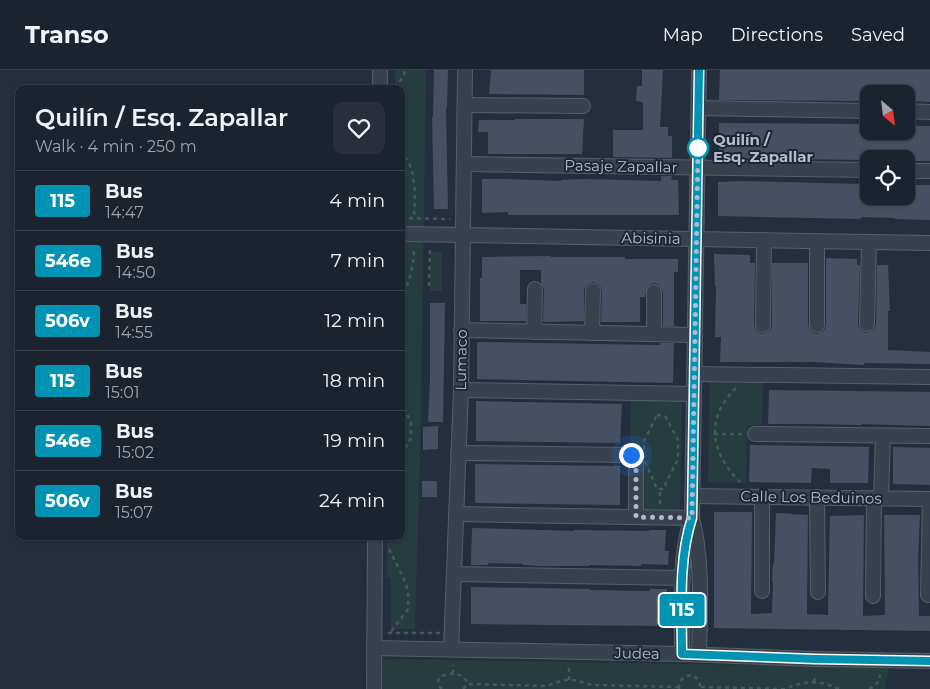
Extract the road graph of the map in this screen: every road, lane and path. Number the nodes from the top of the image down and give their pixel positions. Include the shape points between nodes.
1 (380, 70) edge
2 (406, 70) edge
3 (466, 70) edge
4 (699, 70) edge
5 (380, 85) edge
6 (398, 85) edge
7 (465, 105) junction
8 (583, 106) dead end
9 (698, 108) junction
10 (860, 111) edge
11 (915, 111) edge
12 (930, 112) edge
13 (405, 157) edge
14 (464, 164) junction
15 (698, 167) junction
16 (860, 170) edge
17 (915, 171) edge
18 (930, 171) edge
19 (405, 218) edge
20 (414, 218) junction
21 (463, 219) junction
22 (405, 234) edge
23 (463, 235) junction
24 (696, 239) junction
25 (764, 240) junction
26 (817, 241) junction
27 (869, 242) junction
28 (930, 243) edge
29 (414, 247) dead end
30 (430, 248) dead end
31 (430, 286) dead end
32 (535, 289) dead end
33 (405, 291) edge
34 (593, 291) dead end
35 (654, 292) dead end
36 (867, 324) dead end
37 (817, 325) dead end
38 (763, 326) dead end
39 (462, 330) junction
40 (534, 332) junction
41 (592, 333) junction
42 (654, 334) junction
43 (695, 335) junction
44 (694, 374) junction
45 (756, 375) junction
46 (930, 377) edge
47 (460, 390) junction
48 (694, 394) junction
49 (405, 409) edge
50 (714, 434) junction
51 (755, 434) joint
52 (883, 436) junction
53 (930, 436) edge
54 (405, 449) edge
55 (458, 452) junction
56 (678, 459) joint
57 (692, 496) junction
58 (758, 497) junction
59 (817, 497) junction
60 (878, 498) junction
61 (930, 499) edge
62 (456, 514) junction
63 (636, 517) junction
64 (692, 518) junction
65 (380, 540) edge
66 (381, 540) edge
67 (454, 574) junction
68 (683, 578) junction
69 (762, 591) dead end
70 (818, 592) dead end
71 (928, 595) dead end
72 (873, 596) dead end
73 (385, 633) dead end
74 (390, 633) junction
75 (451, 633) junction
76 (374, 648) junction
77 (451, 650) junction
78 (682, 654) junction
79 (699, 654) junction
80 (930, 661) edge
81 (453, 665) dead end
82 (569, 668) dead end
83 (690, 671) dead end
84 (453, 674) junction
85 (815, 674) dead end
86 (690, 675) junction
87 (880, 675) dead end
88 (569, 680) junction
89 (814, 682) junction
90 (468, 684) junction
91 (679, 688) edge
92 (700, 688) edge
93 (374, 689) edge
94 (442, 689) edge
95 (463, 689) edge
96 (840, 689) edge
97 (869, 689) edge

1 - 5 street
2 - 6 path
3 - 7 street, Lumaco
4 - 9 street
7 - 8 street
7 - 14 street, Lumaco
9 - 10 street
9 - 15 street
11 - 12 street
13 - 20 path via 412,169
14 - 15 street, Pasaje Zapallar
14 - 21 street, Lumaco
15 - 16 street, Pasaje Zapallar
15 - 24 street
17 - 18 street
19 - 20 path
20 - 21 path
21 - 23 street, Lumaco
22 - 23 street, Abisinia
23 - 24 street, Abisinia
23 - 39 street, Lumaco
24 - 25 street, Abisinia
24 - 43 street
25 - 26 street, Abisinia
25 - 38 street
26 - 27 street, Abisinia
26 - 37 street
27 - 28 street, Abisinia
27 - 36 street
29 - 33 path via 414,263
30 - 31 path
32 - 40 street
34 - 41 street
35 - 42 street
39 - 40 street
39 - 47 street, Lumaco
40 - 41 street
41 - 42 street
42 - 43 street
43 - 44 street
44 - 45 street
44 - 48 street
45 - 46 street
45 - 50 path via 727,397 718,414
47 - 48 street
47 - 55 street, Lumaco
48 - 57 street
49 - 54 path via 411,423 411,438
50 - 51 path
50 - 58 path via 725,464
51 - 52 street
52 - 53 street
52 - 60 street
55 - 62 street, Lumaco
55 - 63 street via 634,456
56 - 56 path via 678,440 665,416 657,416 644,440 644,459 657,489 663,488
57 - 58 street, Calle Los Beduinos
57 - 64 street
58 - 59 street, Calle Los Beduinos
58 - 69 street
59 - 60 street, Calle Los Beduinos
59 - 70 street
60 - 61 street, Calle Los Beduinos
60 - 72 street
61 - 71 street
62 - 63 street
62 - 67 street, Lumaco
63 - 64 street
64 - 68 street
64 - 79 street via 700,562
65 - 76 street
66 - 74 path via 408,590 408,609
67 - 68 street
67 - 75 street, Lumaco
68 - 78 street
73 - 74 path
74 - 75 path
75 - 77 street, Lumaco
76 - 77 street, Judea
76 - 93 street
77 - 78 street, Judea
78 - 79 street, Judea
79 - 80 street, Judea
81 - 84 path
82 - 88 path
83 - 86 path
84 - 90 path via 464,677
84 - 94 path via 439,678 437,683
85 - 89 path
86 - 91 path via 680,680
86 - 92 path via 700,683
87 - 97 path via 876,685
88 - 90 path via 546,686
88 - 91 path via 592,685
89 - 92 path via 795,684 785,689
89 - 96 path
90 - 95 path

